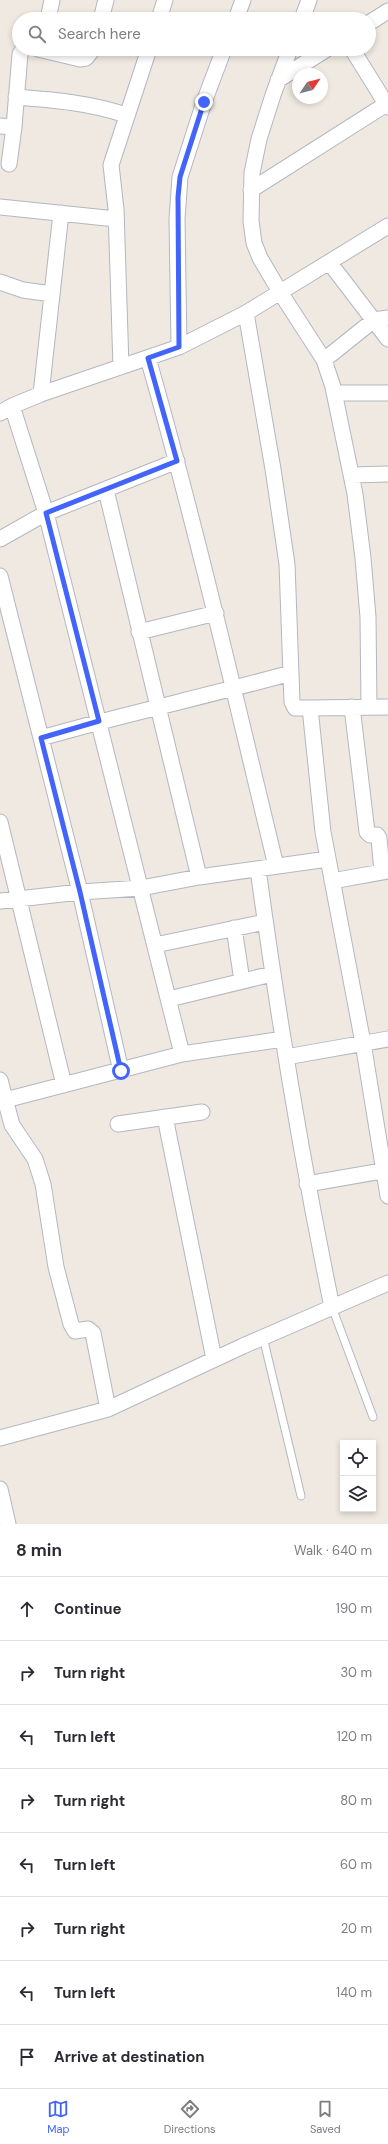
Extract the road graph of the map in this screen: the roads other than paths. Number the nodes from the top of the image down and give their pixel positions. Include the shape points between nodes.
1 (52, 0) edge
2 (106, 0) edge
3 (165, 0) edge
4 (243, 0) edge
5 (309, 0) edge
6 (388, 11) edge
7 (49, 12) edge
8 (103, 12) edge
9 (161, 12) edge
10 (239, 12) edge
11 (305, 12) edge
12 (376, 19) edge
13 (20, 56) edge
14 (71, 56) edge
15 (87, 56) edge
16 (147, 56) edge
17 (221, 56) edge
18 (287, 56) edge
19 (316, 56) edge
20 (356, 56) edge
21 (278, 80) junction
22 (16, 98) junction
23 (388, 105) edge
24 (126, 115) junction
25 (7, 127) edge
26 (9, 164) dead end
27 (252, 190) junction
28 (0, 207) edge
29 (61, 213) junction
30 (116, 219) junction
31 (388, 226) edge
32 (329, 262) junction
33 (0, 282) edge
34 (280, 292) junction
35 (52, 294) junction
36 (246, 313) junction
37 (381, 319) edge
38 (388, 339) edge
39 (179, 347) junction
40 (148, 358) junction
41 (324, 360) junction
42 (121, 367) junction
43 (334, 393) junction
44 (388, 393) edge
45 (41, 394) junction
46 (6, 409) edge
47 (177, 461) junction
48 (388, 474) edge
49 (351, 475) junction
50 (106, 490) junction
51 (46, 513) junction
52 (0, 539) edge
53 (0, 576) edge
54 (216, 613) junction
55 (139, 632) junction
56 (291, 673) junction
57 (234, 689) junction
58 (157, 706) junction
59 (388, 706) edge
60 (352, 707) junction
61 (369, 707) junction
62 (310, 708) junction
63 (99, 721) junction
64 (41, 738) junction
65 (0, 822) edge
66 (328, 859) junction
67 (276, 866) junction
68 (258, 869) junction
69 (385, 871) edge
70 (199, 877) junction
71 (332, 881) junction
72 (141, 888) junction
73 (80, 892) junction
74 (18, 898) junction
75 (0, 901) edge
76 (265, 922) junction
77 (234, 928) junction
78 (155, 945) junction
79 (272, 974) junction
80 (242, 981) junction
81 (169, 999) junction
82 (283, 1039) junction
83 (388, 1039) edge
84 (363, 1042) junction
85 (182, 1054) junction
86 (286, 1057) junction
87 (121, 1071) junction
88 (0, 1080) edge
89 (64, 1085) junction
90 (5, 1099) junction
91 (202, 1112) dead end
92 (164, 1117) junction
93 (118, 1124) dead end
94 (386, 1170) edge
95 (307, 1184) junction
96 (388, 1196) edge
97 (388, 1284) edge
98 (332, 1307) junction
99 (263, 1337) junction
100 (214, 1359) junction
101 (108, 1409) junction
102 (373, 1417) dead end
103 (0, 1438) edge
104 (0, 1489) edge
105 (301, 1496) dead end
106 (8, 1524) edge

1 - 7 street
2 - 8 street
3 - 9 street
4 - 10 street
5 - 11 street
6 - 12 street
13 - 22 street
14 - 15 street
16 - 24 street
17 - 39 street via 180,177 177,219
18 - 21 street
19 - 21 street
20 - 23 street
21 - 27 street via 259,139 252,173
22 - 24 street via 79,102
22 - 25 street
23 - 27 street
24 - 30 street via 111,165
25 - 26 street
27 - 34 street via 251,221 254,243
28 - 29 street
29 - 30 street
29 - 35 street
30 - 42 street
31 - 32 street
32 - 34 street
32 - 37 street
33 - 35 street via 23,290
34 - 36 street
34 - 41 street
35 - 45 street
36 - 39 street
36 - 56 street via 287,564
37 - 38 street
37 - 41 street
39 - 40 street
40 - 42 street
40 - 47 street
41 - 43 street
42 - 45 street
43 - 44 street
43 - 49 street
45 - 46 street
46 - 51 street
47 - 50 street
47 - 54 street
48 - 49 street
49 - 61 street via 363,558 368,617
50 - 51 street
50 - 55 street
51 - 52 street
51 - 63 street
53 - 64 street
54 - 55 street
54 - 57 street
55 - 58 street
56 - 57 street
56 - 62 street via 292,705 295,708
57 - 58 street
57 - 67 street
58 - 63 street
58 - 70 street
59 - 61 street
60 - 61 street
60 - 62 street
60 - 69 street via 367,832 370,836 377,835 379,838
62 - 66 street
63 - 64 street
63 - 72 street
64 - 73 street
65 - 74 street
66 - 67 street
66 - 71 street
67 - 68 street
68 - 70 street
68 - 76 street
69 - 71 street
70 - 72 street
71 - 84 street
72 - 73 street
72 - 78 street
73 - 74 street
73 - 87 street
74 - 75 street
74 - 89 street
76 - 77 street
76 - 79 street
77 - 78 street
77 - 80 street
78 - 81 street
79 - 80 street
79 - 82 street
80 - 81 street
81 - 85 street
82 - 85 street
82 - 86 street
83 - 84 street
84 - 86 street
84 - 94 street
85 - 87 street
86 - 95 street
87 - 89 street
88 - 90 street
89 - 90 street
90 - 101 street via 12,1125 35,1159 42,1184 56,1267 71,1324 75,1331 88,1329 93,1332
91 - 92 street
92 - 93 street
92 - 100 street
94 - 95 street
94 - 96 street
95 - 98 street
97 - 98 street
98 - 99 street
98 - 102 lane
99 - 100 street
99 - 105 lane
100 - 101 street
101 - 103 street
104 - 106 street

